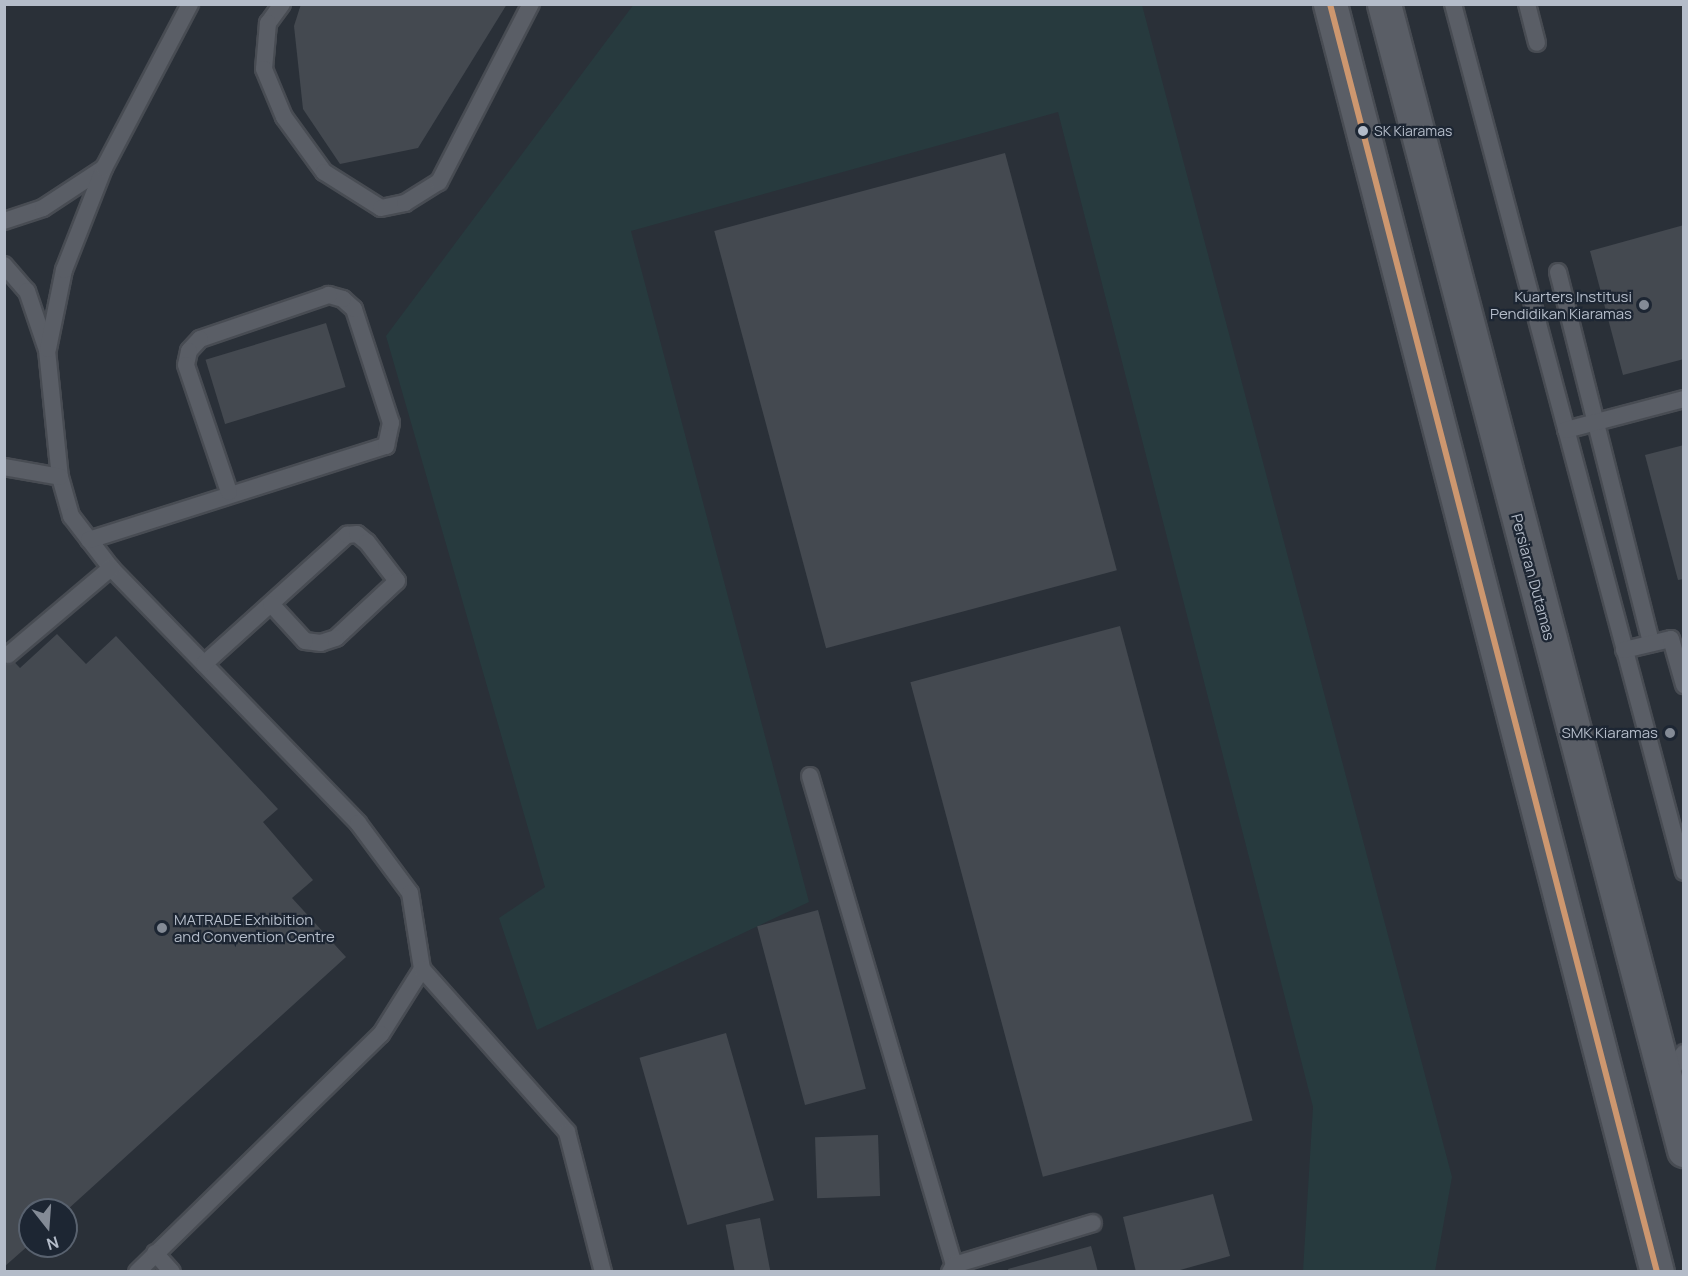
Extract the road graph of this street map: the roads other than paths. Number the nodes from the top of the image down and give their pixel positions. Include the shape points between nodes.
1 (190, 4) edge
2 (282, 4) edge
3 (531, 4) edge
4 (1330, 4) edge
5 (1384, 4) edge
6 (1453, 4) edge
7 (1527, 4) edge
8 (1537, 43) dead end
9 (104, 168) junction
10 (4, 221) edge
11 (4, 265) edge
12 (1558, 272) dead end
13 (47, 350) junction
14 (1683, 399) edge
15 (1596, 423) junction
16 (1566, 430) junction
17 (4, 467) edge
18 (60, 477) junction
19 (229, 492) junction
20 (89, 540) junction
21 (111, 568) junction
22 (271, 604) junction
23 (1677, 637) edge
24 (1651, 643) junction
25 (1624, 650) junction
26 (8, 655) dead end
27 (204, 664) junction
28 (1683, 685) edge
29 (810, 776) dead end
30 (1683, 872) edge
31 (422, 969) junction
32 (1674, 1066) edge
33 (1683, 1150) edge
34 (1093, 1223) dead end
35 (155, 1253) junction
36 (952, 1268) edge
37 (137, 1272) edge
38 (172, 1272) edge
39 (603, 1272) edge
40 (1657, 1272) edge

1 - 9 lane
2 - 3 lane via 268,22 264,69 284,117 324,172 381,208 405,203 439,182
4 - 40 street
5 - 32 street, Persiaran Dutamas
6 - 16 lane
7 - 8 lane
9 - 10 lane via 43,208
9 - 13 lane via 64,270
11 - 13 lane via 27,291
12 - 15 lane
13 - 18 lane
14 - 15 lane
15 - 16 lane
15 - 24 lane
16 - 25 lane
17 - 18 lane
18 - 20 lane via 71,516
19 - 19 lane via 186,365 189,351 200,339 329,295 343,299 354,309 391,423 386,446
19 - 20 lane
20 - 21 lane
21 - 26 lane
21 - 27 lane
22 - 22 lane via 346,535 357,534 367,542 397,581 336,638 321,643 305,641
22 - 27 lane
23 - 24 lane
23 - 28 lane
24 - 25 lane
25 - 30 lane
27 - 31 lane via 358,823 410,893
29 - 36 lane
31 - 35 lane via 381,1034
31 - 39 lane via 567,1132
32 - 33 street, Persiaran Dutamas
34 - 36 lane
35 - 37 lane
35 - 38 lane

